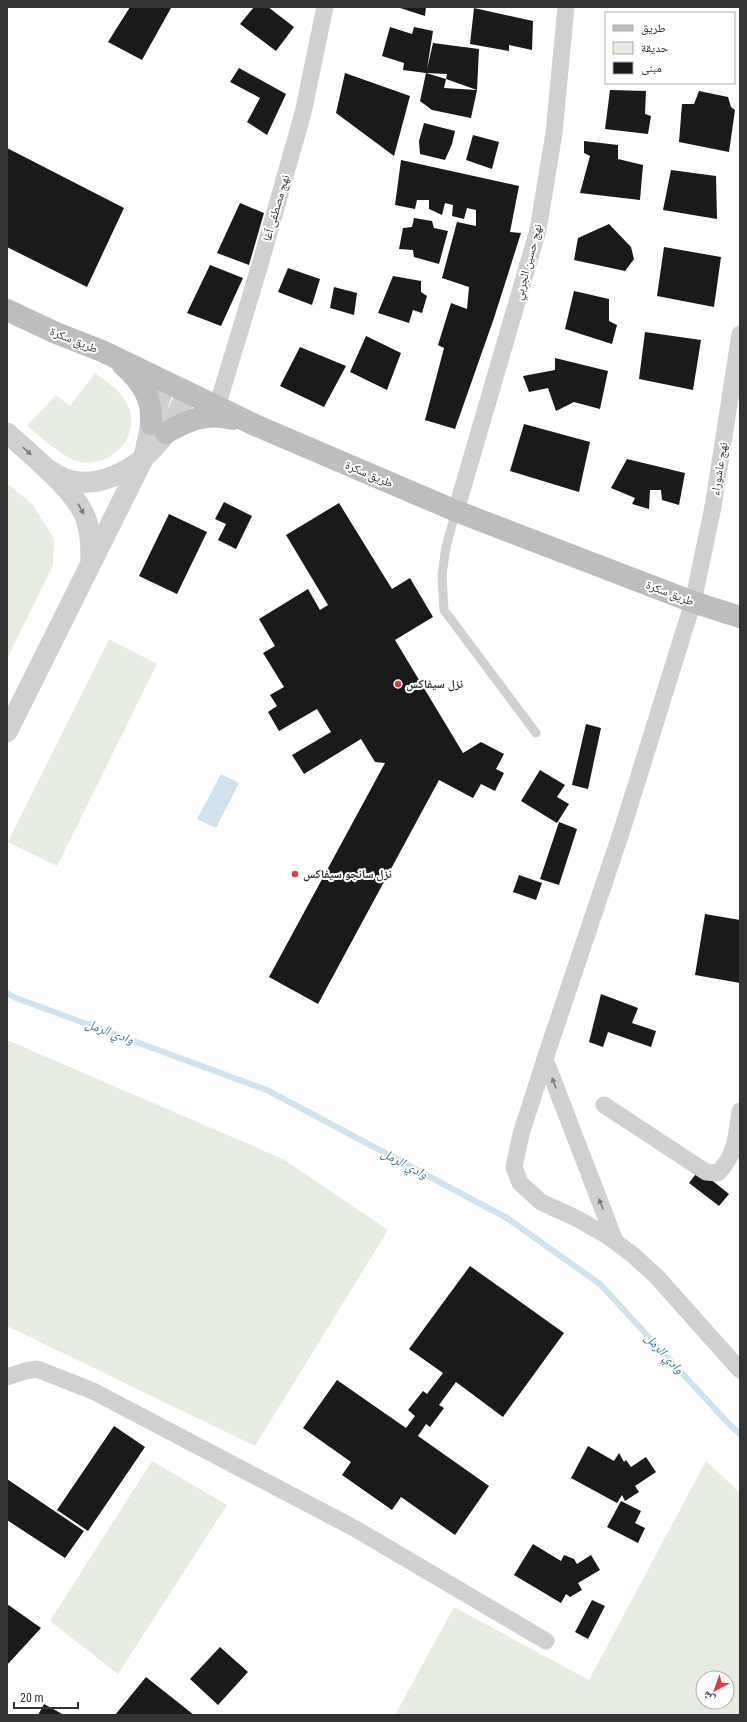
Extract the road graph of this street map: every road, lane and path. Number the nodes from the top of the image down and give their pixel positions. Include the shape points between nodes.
1 (325, 7) edge
2 (566, 7) edge
3 (7, 310) edge
4 (740, 334) edge
5 (102, 351) junction
6 (166, 381) junction
7 (188, 392) junction
8 (217, 407) junction
9 (256, 425) junction
10 (158, 428) junction
11 (7, 433) edge
12 (144, 457) junction
13 (47, 469) junction
14 (456, 511) junction
15 (91, 563) junction
16 (693, 602) junction
17 (740, 617) edge
18 (7, 732) edge
19 (536, 733) dead end
20 (546, 1059) junction
21 (604, 1105) dead end
22 (740, 1111) edge
23 (615, 1241) junction
24 (740, 1370) edge
25 (7, 1377) edge
26 (546, 1642) dead end

1 - 8 street, نهج مصطفى آغا via 301,120 260,268
2 - 14 street, نهج حسين الجربي via 554,133 538,230
3 - 5 main road, طريق سكرة
4 - 16 street, نهج عاشوراء via 713,507
5 - 6 main road, طريق سكرة
5 - 10 main road via 137,377 148,395 152,416
6 - 7 main road, طريق سكرة
6 - 10 street
7 - 8 main road, طريق سكرة
7 - 10 street
8 - 9 main road, طريق سكرة
9 - 10 main road via 227,417 205,416
9 - 14 main road, طريق سكرة
10 - 12 street via 160,442
11 -> 13 street
12 - 13 street via 106,479 86,483 65,479
12 - 15 street
13 -> 15 street via 76,501 86,519
14 - 16 main road, طريق سكرة
14 - 19 lane via 446,547 442,575 444,610
15 - 18 street
16 - 17 main road, طريق سكرة
16 - 20 street, نهج عاشوراء via 623,827
23 -> 20 street
20 - 23 street, نهج عاشوراء via 514,1167 520,1183 541,1202 578,1219
21 - 22 street via 706,1172 718,1173 728,1162 734,1149
23 - 24 street, نهج عاشوراء via 657,1277
25 - 26 street via 37,1369 93,1391 354,1528

